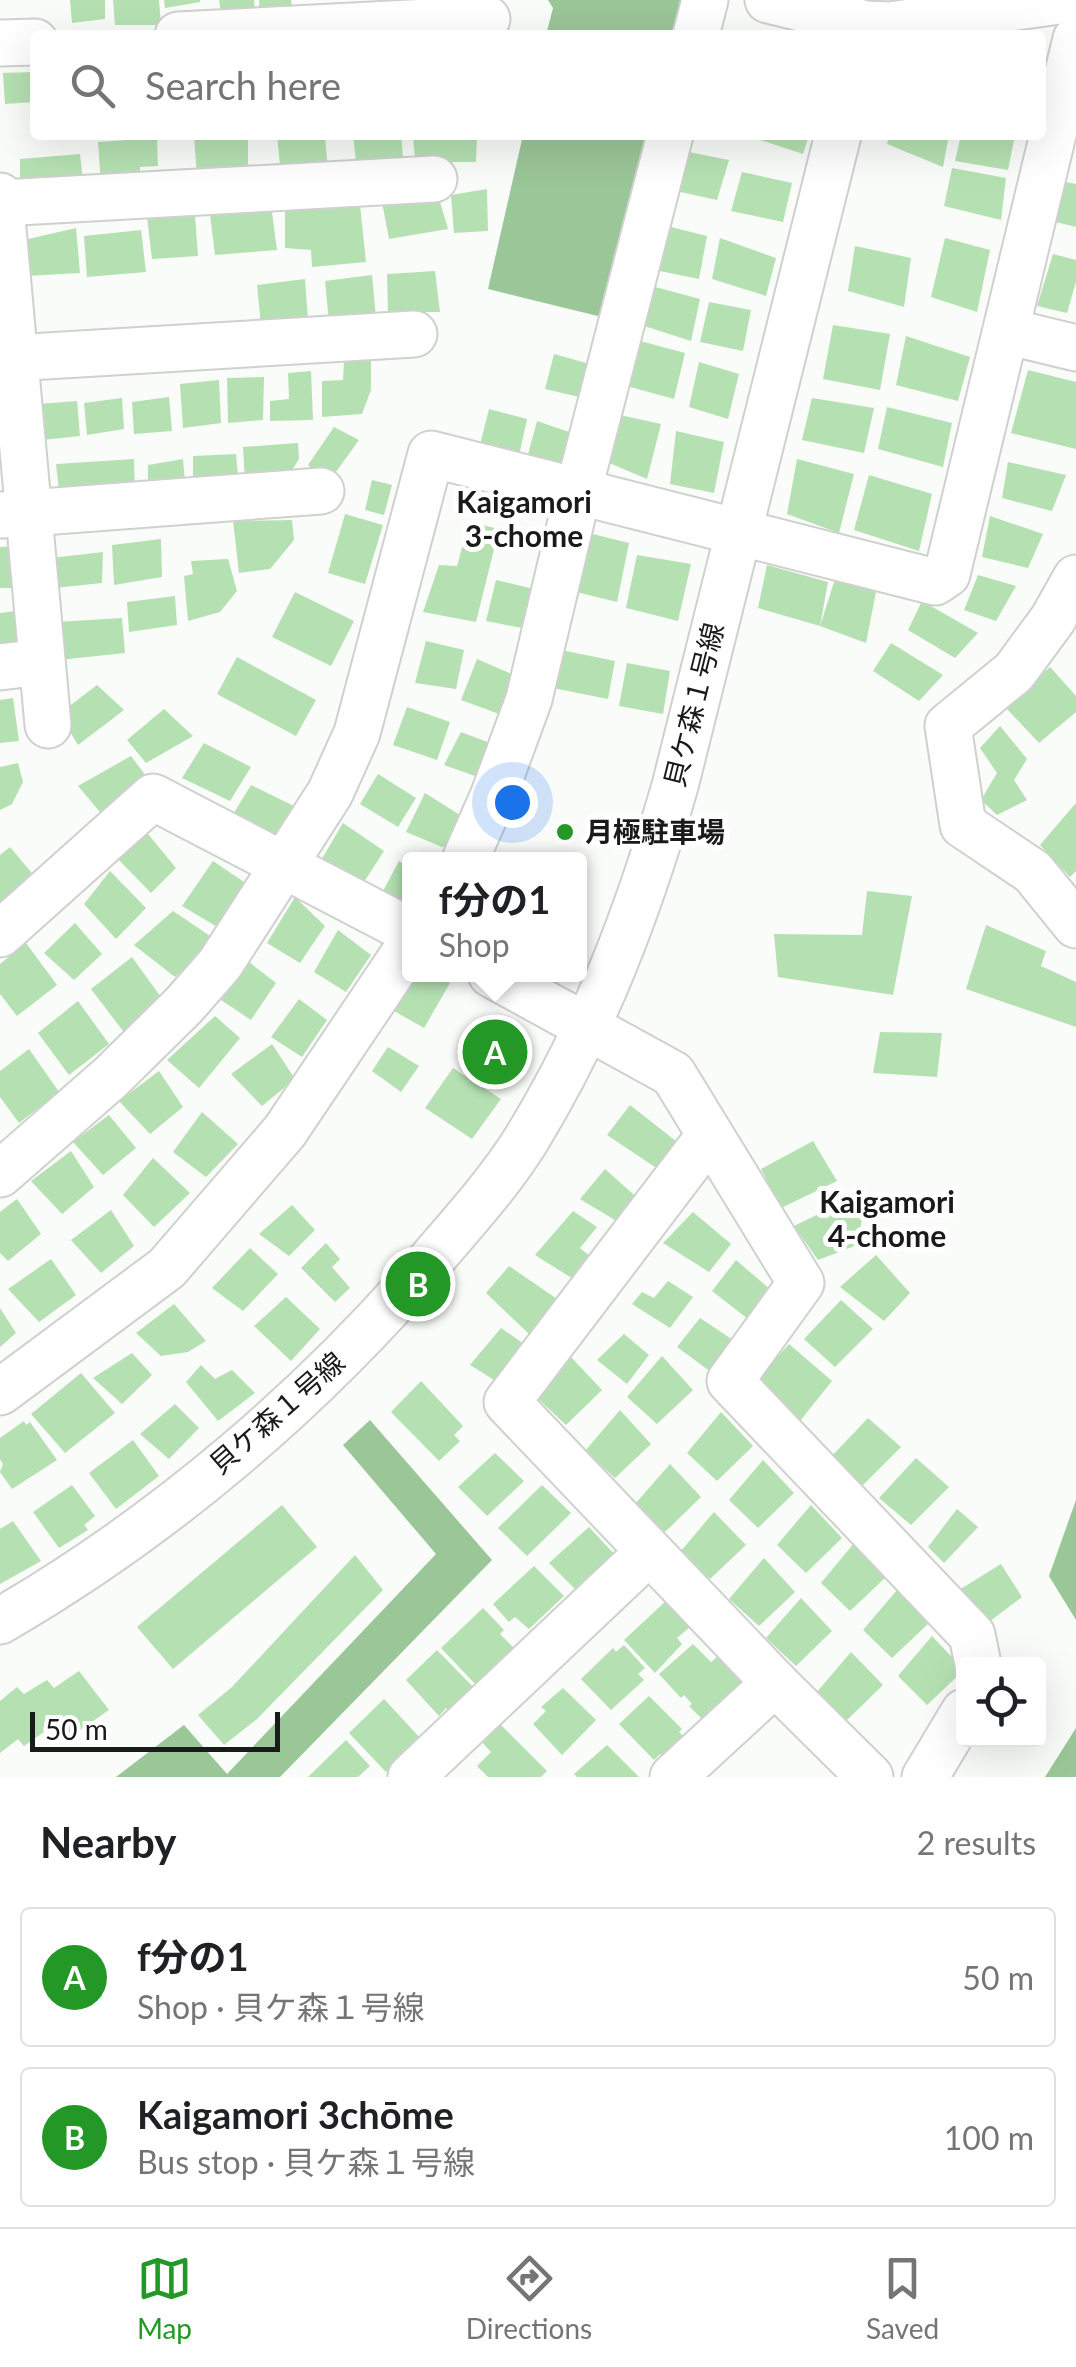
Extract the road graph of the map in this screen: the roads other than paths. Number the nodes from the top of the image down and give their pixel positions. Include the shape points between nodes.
1 (705, 0) edge
2 (768, 0) edge
3 (1066, 0) edge
4 (371, 13) edge
5 (488, 19) dead end
6 (868, 20) edge
7 (222, 30) edge
8 (697, 30) edge
9 (1076, 39) edge
10 (30, 42) edge
11 (0, 43) edge
12 (669, 140) edge
13 (837, 140) edge
14 (434, 179) dead end
15 (0, 201) edge
16 (1006, 330) junction
17 (414, 334) dead end
18 (1076, 348) edge
19 (7, 368) edge
20 (321, 490) dead end
21 (578, 492) junction
22 (15, 514) edge
23 (736, 530) junction
24 (1076, 578) edge
25 (1065, 633) edge
26 (21, 665) edge
27 (48, 725) dead end
28 (469, 852) edge
29 (285, 864) junction
30 (1076, 926) edge
31 (402, 927) edge
32 (0, 934) edge
33 (402, 957) edge
34 (506, 982) edge
35 (588, 1026) junction
36 (710, 1134) junction
37 (0, 1174) edge
38 (0, 1392) edge
39 (649, 1552) junction
40 (0, 1621) edge
41 (977, 1657) edge
42 (775, 1683) junction
43 (956, 1725) edge
44 (412, 1777) edge
45 (673, 1777) edge
46 (870, 1777) edge
47 (925, 1777) edge

1 - 8 street
2 - 6 street
3 - 6 street via 890,25
4 - 5 street
4 - 7 street
9 - 16 street
10 - 11 street
12 - 21 street
13 - 23 street, 貝ケ森１号線
14 - 15 street
15 - 19 street
16 - 18 street
16 - 23 street via 947,574 935,582
17 - 19 street via 28,357
19 - 22 street
20 - 22 street
21 - 23 street
21 - 28 street via 529,698
21 - 29 street via 431,454 357,733 330,793
22 - 26 street
23 - 35 street, 貝ケ森１号線 via 645,890
24 - 25 street
25 - 30 street via 948,726 963,826 1033,872
26 - 27 street
29 - 31 street
29 - 32 street via 153,797
29 - 37 street via 184,1006
33 - 38 street via 285,1130 167,1268
34 - 35 street
35 - 36 street via 673,1074
35 - 40 street, 貝ケ森１号線 via 524,1144 386,1314 314,1386 134,1533
36 - 39 street via 507,1402
36 - 41 street via 801,1283 730,1381 972,1635
39 - 42 street
39 - 44 street
42 - 45 street
42 - 46 street
43 - 47 street

